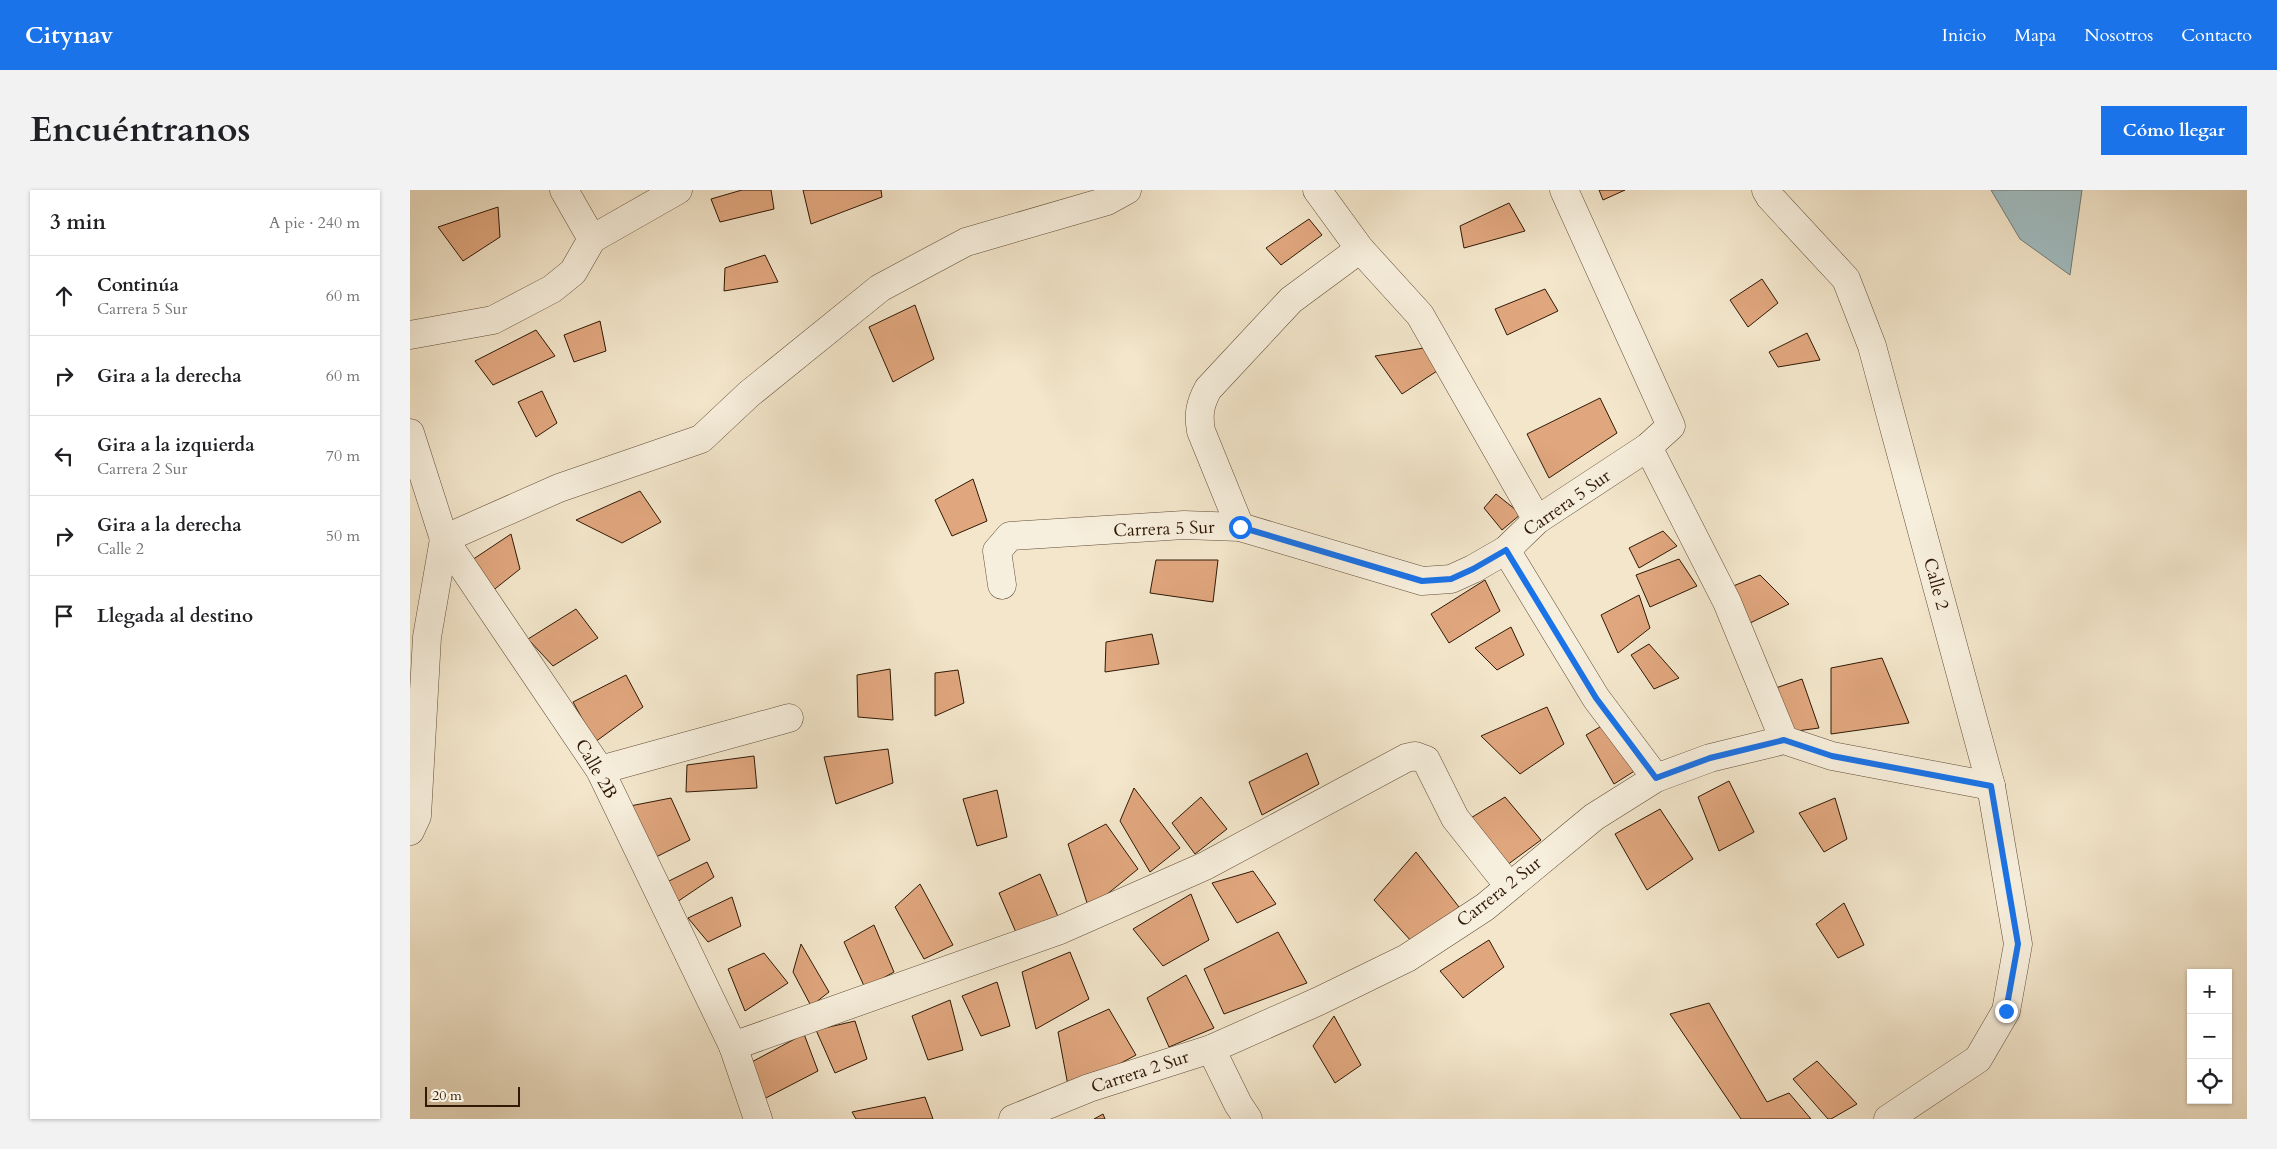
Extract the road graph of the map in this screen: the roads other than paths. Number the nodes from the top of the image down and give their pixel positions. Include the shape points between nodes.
1 (564, 190) edge
2 (678, 190) edge
3 (1127, 190) edge
4 (1317, 190) edge
5 (1564, 190) edge
6 (1766, 190) edge
7 (592, 239) junction
8 (1360, 249) junction
9 (410, 335) edge
10 (410, 433) edge
11 (1648, 447) junction
12 (1536, 520) junction
13 (1240, 527) junction
14 (444, 539) junction
15 (1506, 550) junction
16 (1002, 585) dead end
17 (788, 718) dead end
18 (1784, 740) junction
19 (600, 770) junction
20 (1656, 778) junction
21 (1991, 786) junction
22 (410, 831) edge
23 (1509, 886) junction
24 (733, 1046) junction
25 (1211, 1048) junction
26 (1918, 1110) edge
27 (758, 1119) edge
28 (1013, 1119) edge
29 (1248, 1119) edge
30 (1888, 1119) edge

1 - 7 street
2 - 7 street
3 - 14 street via 1107,200 966,242 880,288 749,394 702,438 559,488
4 - 8 street
5 - 11 street, Carrera 5 Sur via 1671,426
6 - 21 street, Calle 2 via 1846,279 1872,346
7 - 9 street via 573,272 552,289 493,320
8 - 12 street via 1420,315
8 - 13 street via 1291,300 1208,389 1201,402 1198,416 1201,431
10 - 14 street, Calle 2B
11 - 12 street, Carrera 5 Sur
11 - 18 street via 1727,602
12 - 15 street, Carrera 5 Sur
13 - 15 street, Carrera 5 Sur via 1422,581 1451,579
13 - 16 street, Carrera 5 Sur via 1184,525 1010,536 997,551
14 - 19 street, Calle 2B
14 - 22 street via 427,636 417,816
15 - 20 street via 1596,698
17 - 19 street
18 - 20 street, Carrera 2 Sur via 1710,758
18 - 21 street via 1832,756
19 - 24 street, Calle 2B
20 - 23 street, Carrera 2 Sur via 1594,817
21 - 26 street, Calle 2 via 2018,944 2006,1011 1978,1060
23 - 24 street via 1455,818 1426,760 1416,756 1406,758 1205,866 1060,930
23 - 25 street, Carrera 2 Sur via 1485,907 1407,958
24 - 27 street, Calle 2B
25 - 28 street, Carrera 2 Sur via 1089,1088
25 - 29 street
26 - 30 street, Calle 2

